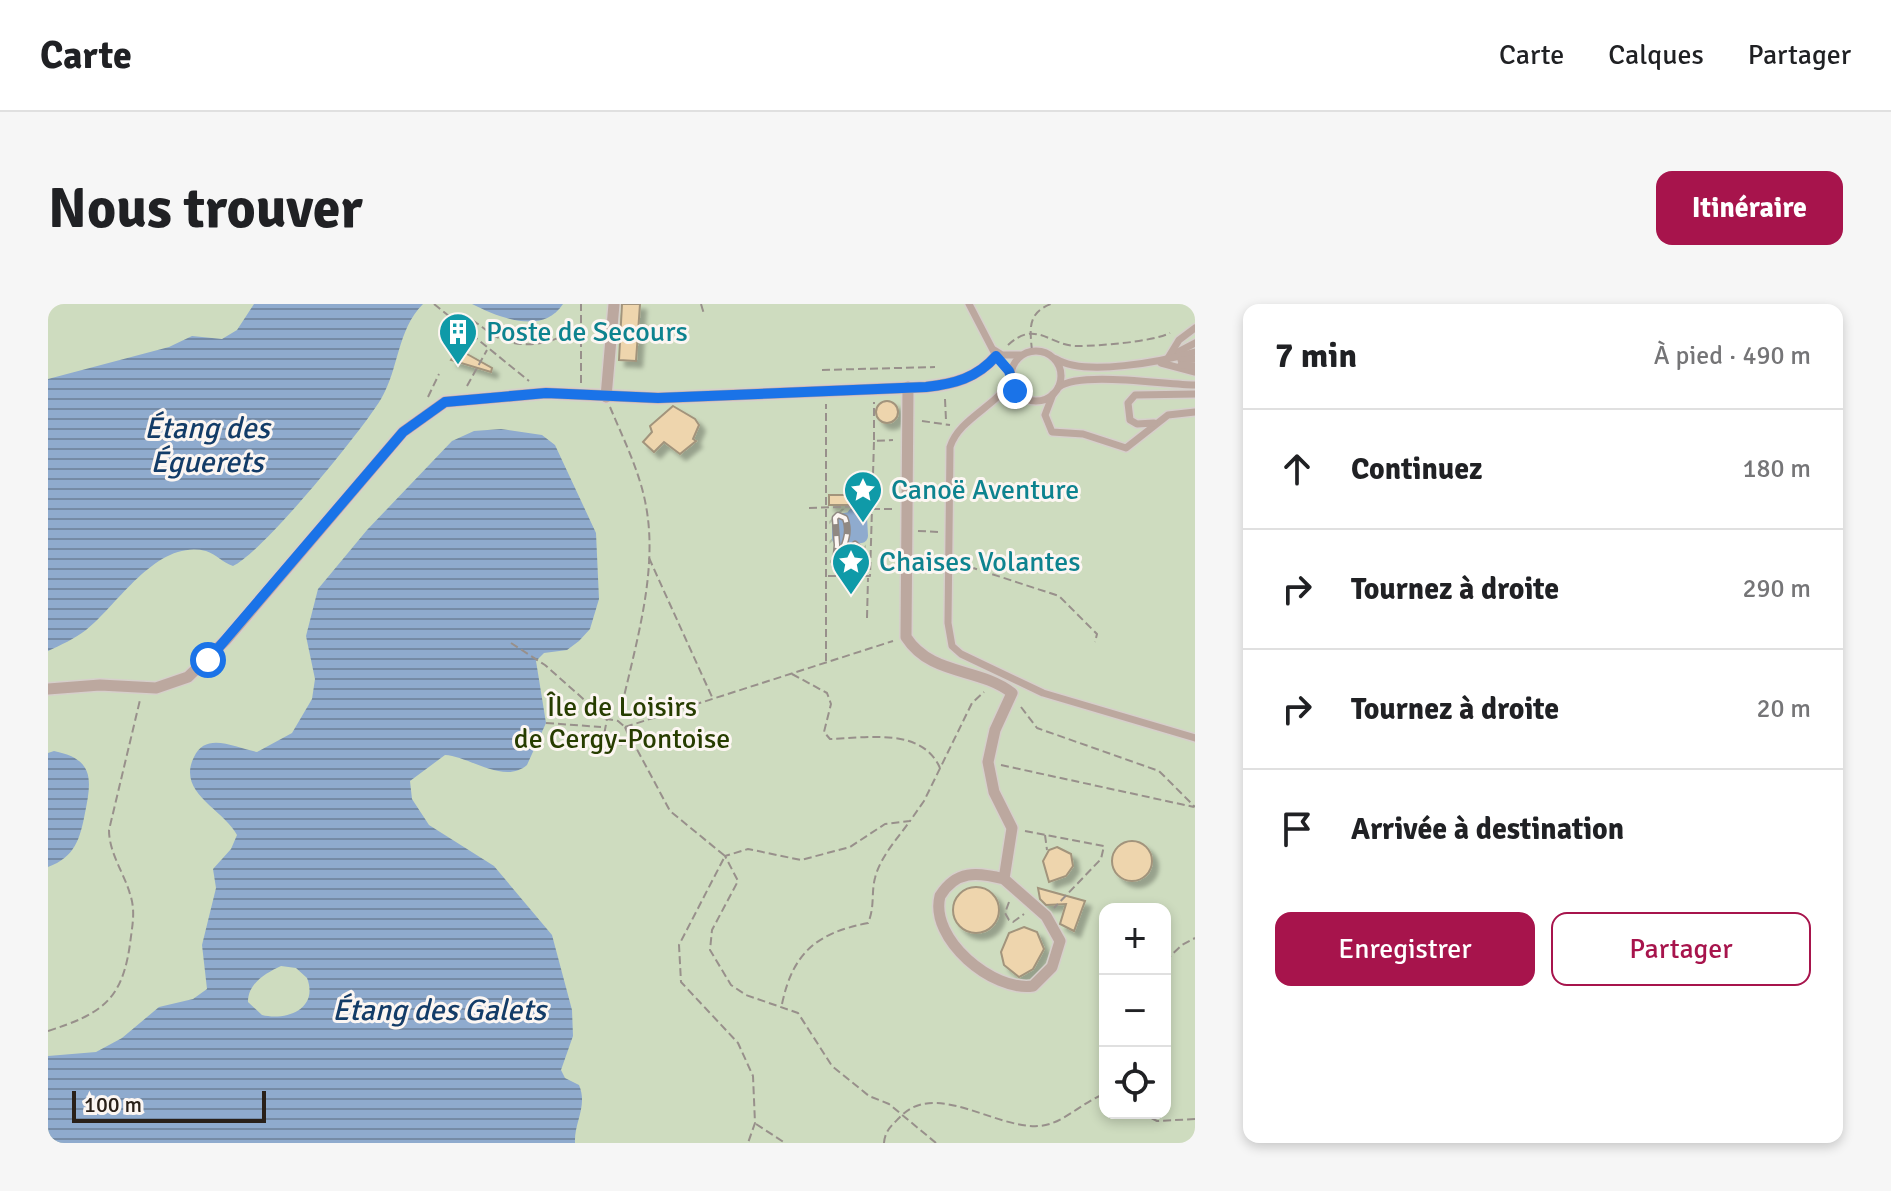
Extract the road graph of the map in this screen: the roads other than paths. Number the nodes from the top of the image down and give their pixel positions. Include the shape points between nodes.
1 (614, 304) edge
2 (969, 304) edge
3 (1195, 328) edge
4 (1195, 343) edge
5 (995, 352) junction
6 (1195, 352) edge
7 (1021, 355) junction
8 (1050, 355) junction
9 (1168, 358) junction
10 (1195, 359) edge
11 (1159, 363) junction
12 (1195, 366) edge
13 (1195, 372) edge
14 (1010, 377) junction
15 (1195, 385) edge
16 (908, 387) junction
17 (1056, 391) junction
18 (1195, 394) edge
19 (606, 397) junction
20 (1195, 412) edge
21 (1156, 423) junction
22 (48, 689) edge
23 (1195, 738) edge
24 (1008, 882) junction

1 - 19 street
2 - 5 lane
3 - 9 lane
4 - 9 lane
5 - 7 lane
5 - 14 lane
5 - 16 street via 981,372 944,385
6 - 11 lane
7 - 8 lane
7 - 14 lane
8 - 11 lane via 1074,366
8 - 17 lane via 1060,369
9 - 11 lane
10 - 11 lane
11 - 12 lane
11 - 13 lane
14 - 17 lane via 1017,394 1029,401
14 - 23 lane via 951,442 952,646 1043,693
15 - 17 lane via 1072,381
16 - 19 street
16 - 24 street via 906,637 937,664 1000,683 1012,693 988,762 994,792 1012,828
17 - 21 lane via 1045,415 1054,434 1083,434 1126,448
18 - 21 lane via 1144,393 1130,400 1127,412 1132,421
19 - 22 street via 546,393 459,399 432,409 389,447 208,660 173,684
20 - 21 lane via 1172,413
24 - 24 street via 983,873 952,881 940,896 944,930 999,981 1015,987 1039,983 1052,967 1060,941 1046,916

